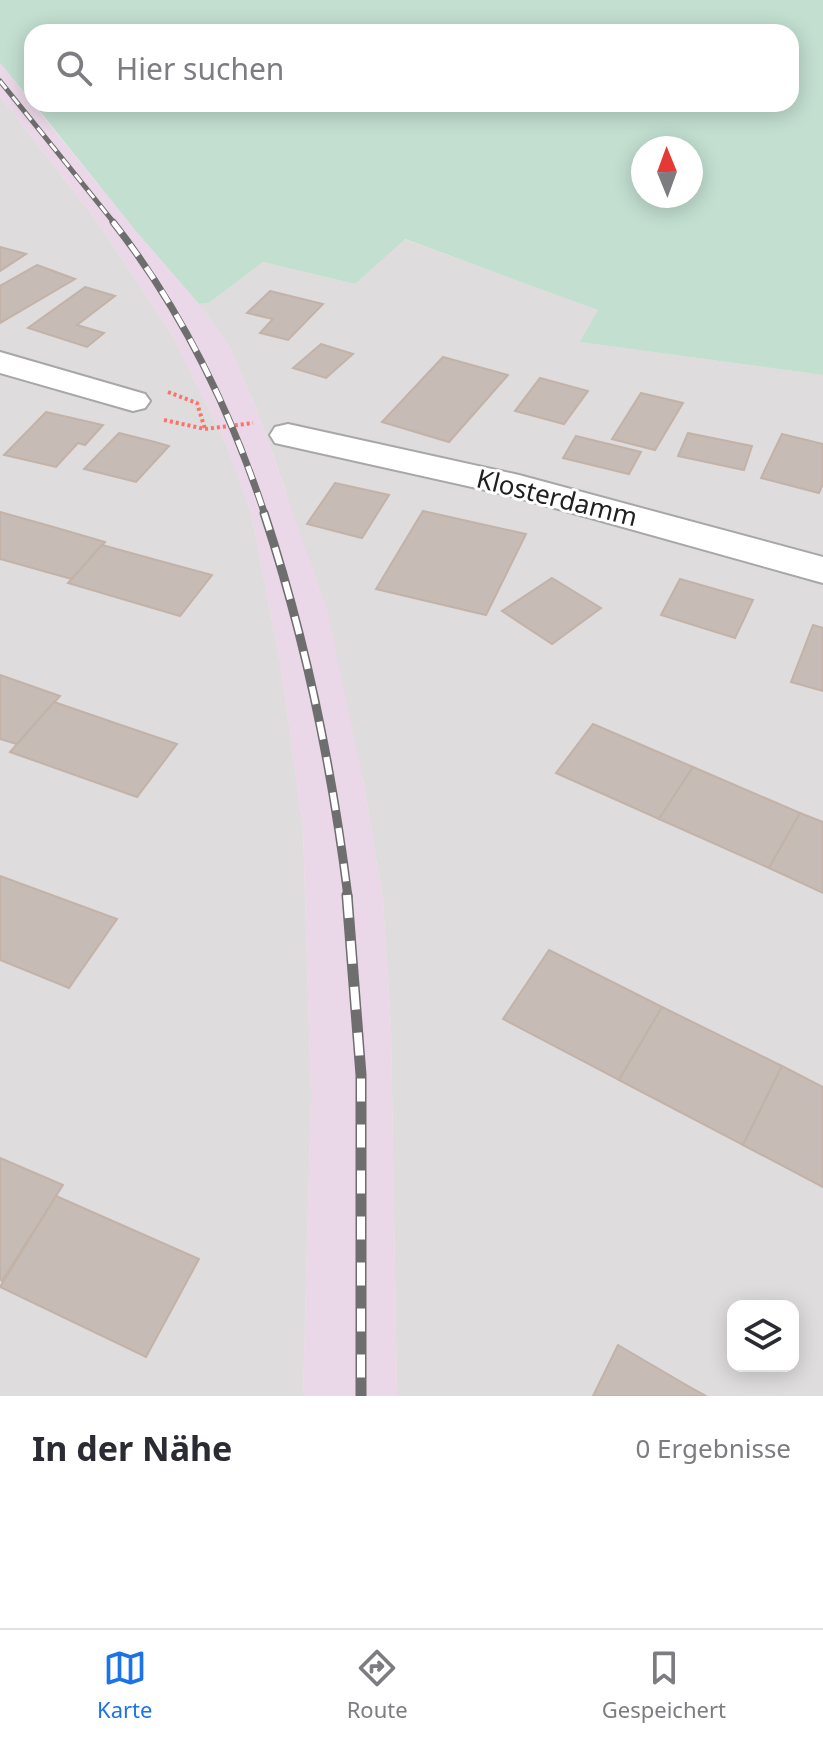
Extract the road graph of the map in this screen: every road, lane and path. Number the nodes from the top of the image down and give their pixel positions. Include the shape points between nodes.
1 (13, 366) edge
2 (0, 397) edge
3 (149, 403) junction
4 (205, 429) junction
5 (273, 434) joint
6 (823, 570) edge

1 - 2 street
1 - 3 street
3 - 4 path
3 - 4 path via 197,403
4 - 5 path via 252,423
5 - 6 street, Klosterdamm via 519,486

